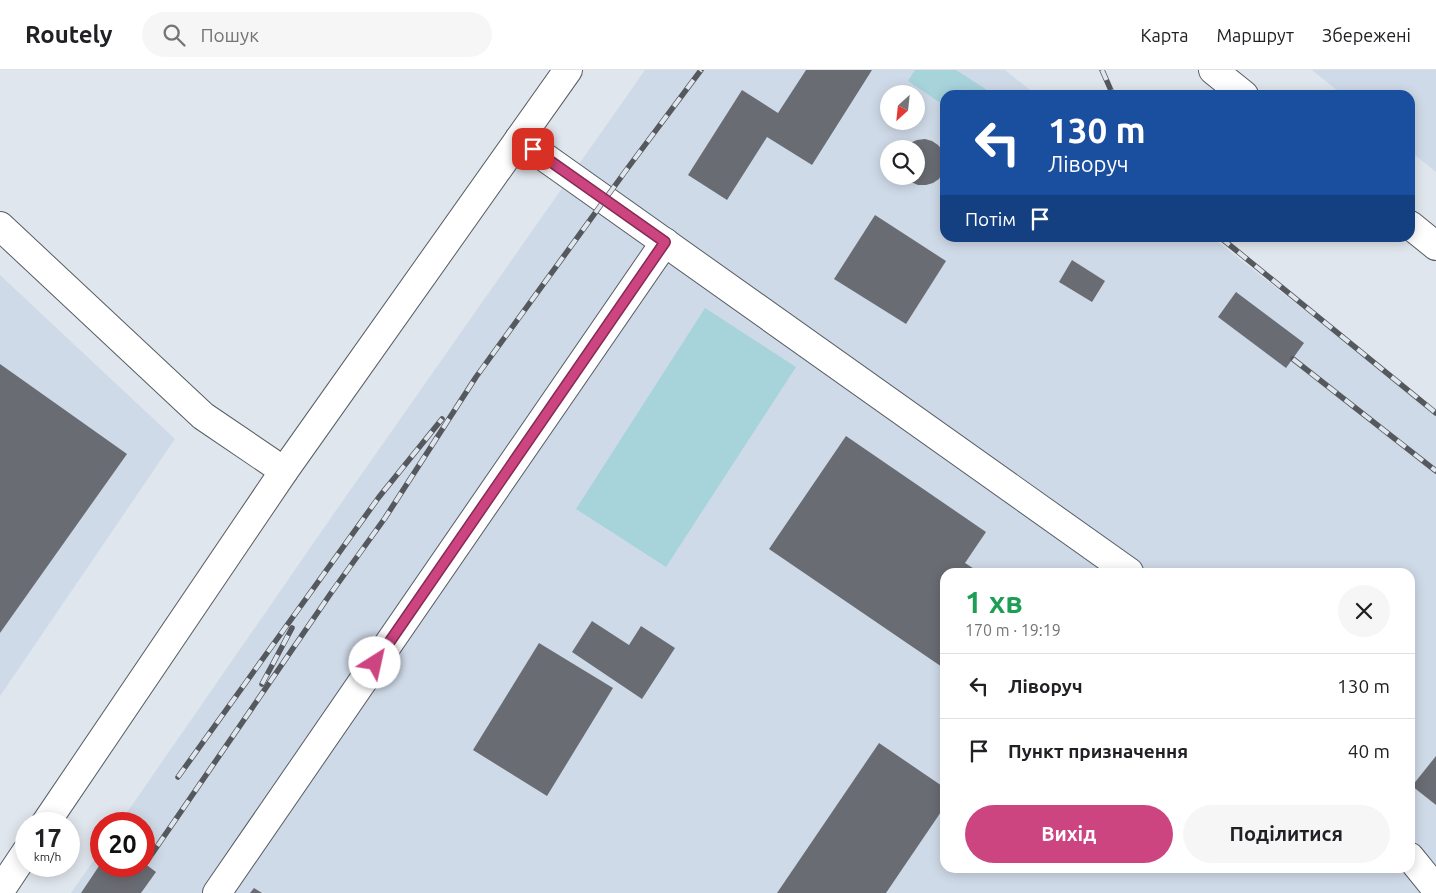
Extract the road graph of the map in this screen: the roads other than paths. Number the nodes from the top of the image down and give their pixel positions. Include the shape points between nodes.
1 (568, 70) edge
2 (1212, 70) edge
3 (1238, 90) edge
4 (519, 139) junction
5 (0, 226) edge
6 (1415, 229) edge
7 (665, 242) junction
8 (1436, 246) edge
9 (284, 471) junction
10 (1123, 568) edge
11 (53, 812) edge
12 (1415, 863) edge
13 (15, 868) edge
14 (1436, 889) edge
15 (0, 891) edge
16 (217, 893) edge

1 - 4 lane
2 - 3 lane
4 - 7 lane
4 - 9 lane
5 - 9 lane via 203,416
6 - 8 lane
7 - 10 lane
7 - 16 lane
9 - 11 lane
12 - 14 lane
13 - 15 lane

